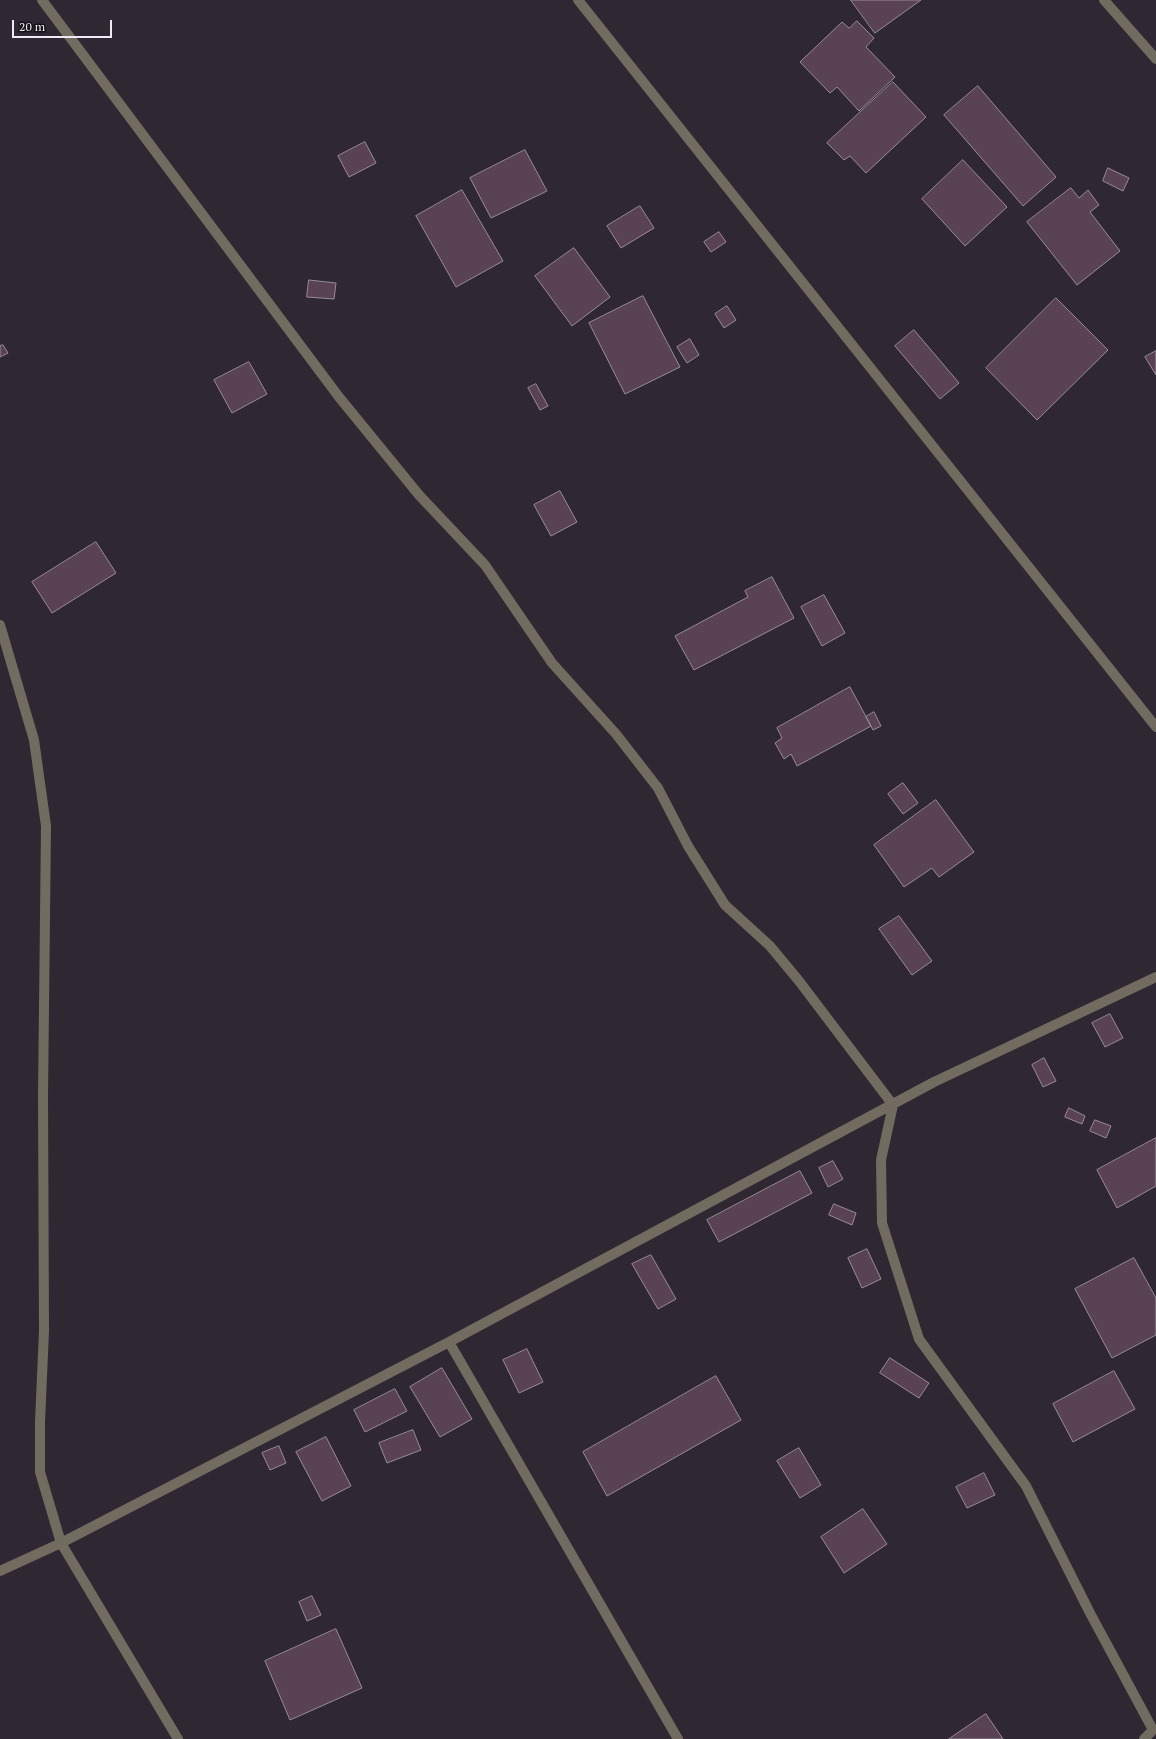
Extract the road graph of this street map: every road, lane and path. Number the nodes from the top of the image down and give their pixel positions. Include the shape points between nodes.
1 (42, 0) edge
2 (578, 0) edge
3 (1104, 0) edge
4 (1156, 59) edge
5 (0, 625) edge
6 (1156, 727) edge
7 (1156, 978) edge
8 (893, 1105) junction
9 (449, 1342) junction
10 (62, 1543) junction
11 (0, 1570) edge
12 (178, 1739) edge
13 (678, 1739) edge
14 (1144, 1739) edge

1 - 8 street via 339,397 419,495 485,564 552,663 616,734 658,788 688,846 725,905 770,946
2 - 6 street
3 - 4 street
5 - 10 street via 34,740 46,826 44,1331 40,1472
7 - 8 street via 934,1082
8 - 9 street
8 - 14 street via 881,1160 882,1223 920,1340 1026,1486 1153,1730
9 - 10 street
9 - 13 street
10 - 11 street
10 - 12 street

